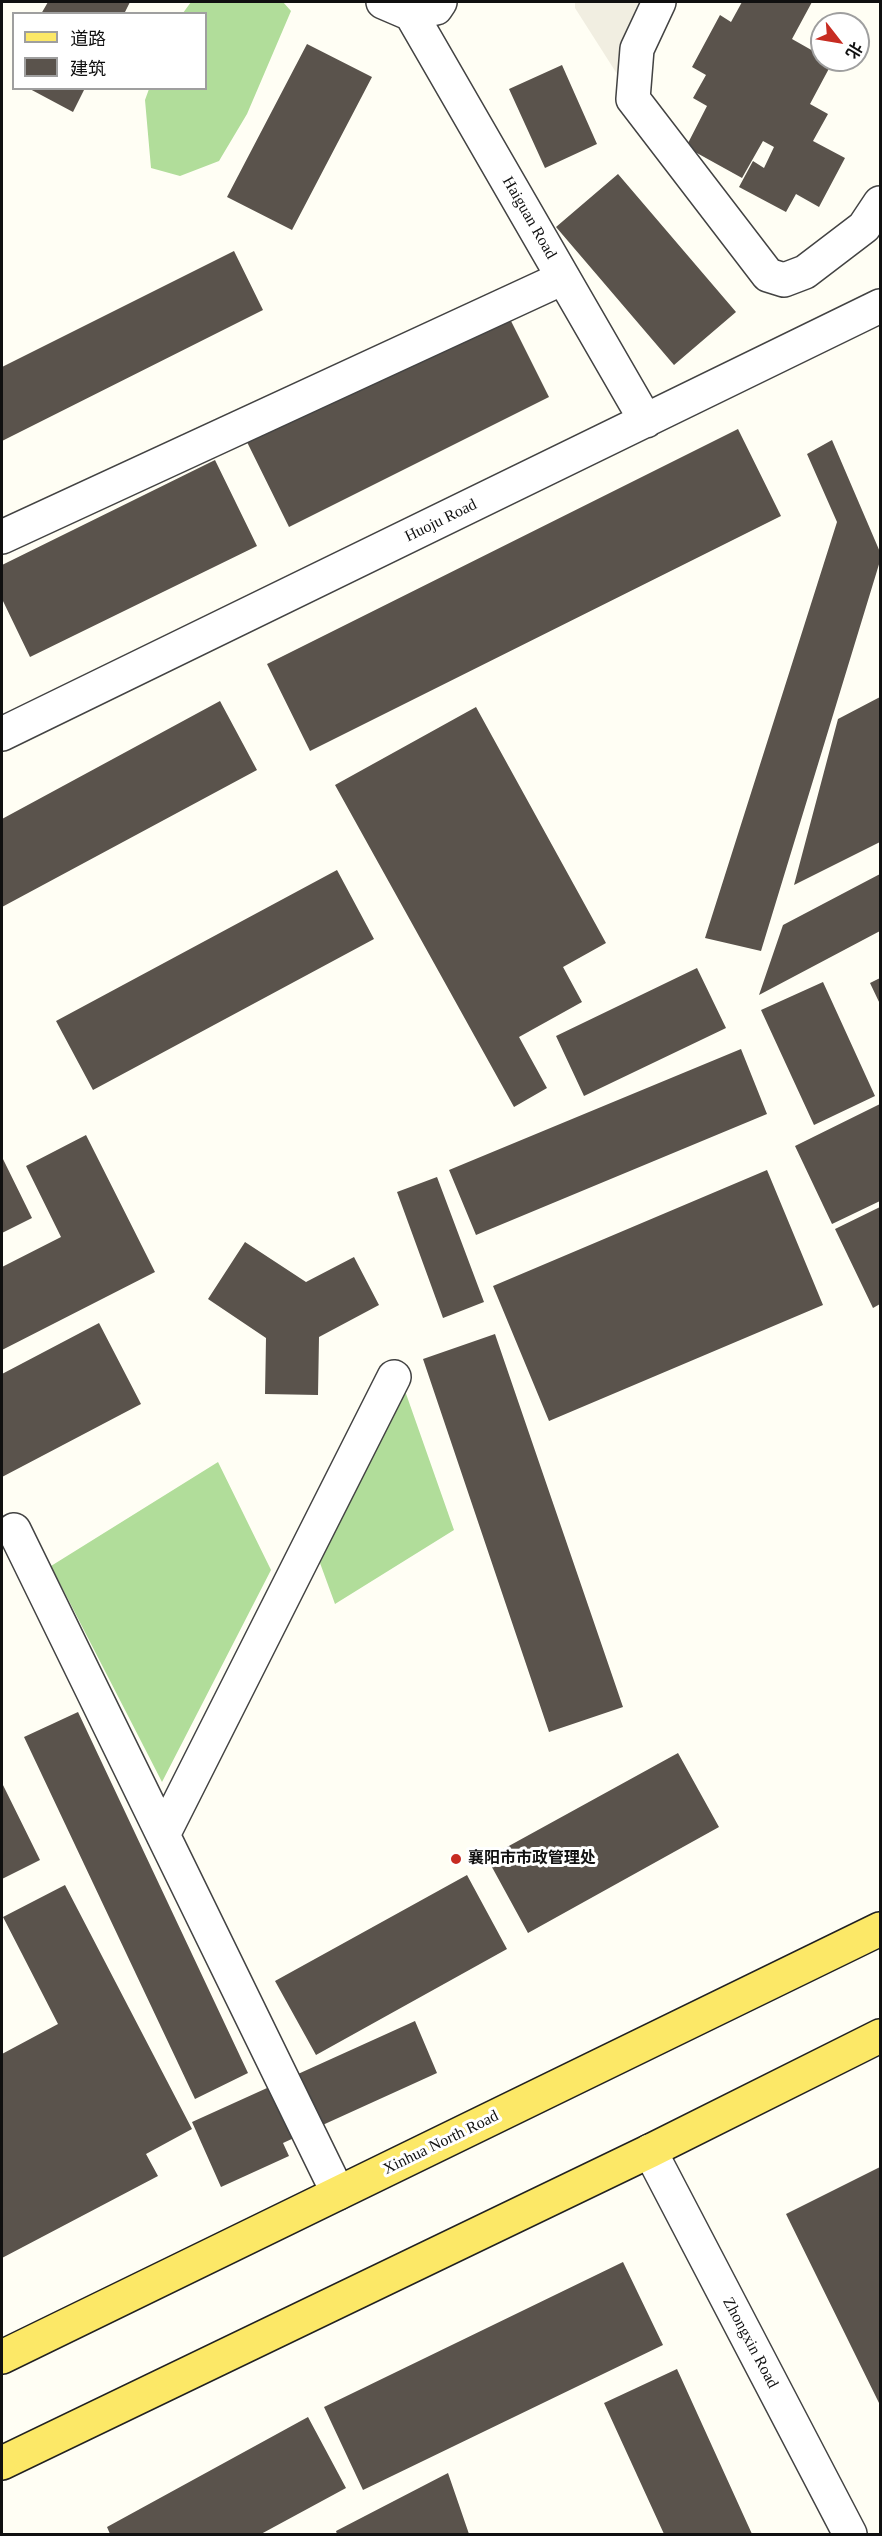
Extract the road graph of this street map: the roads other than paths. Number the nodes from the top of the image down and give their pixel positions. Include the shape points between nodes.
1 (658, 2) edge
2 (411, 6) edge
3 (880, 203) edge
4 (564, 278) junction
5 (880, 306) edge
6 (646, 421) junction
7 (2, 537) edge
8 (2, 734) edge
9 (394, 1377) dead end
10 (14, 1530) dead end
11 (162, 1835) junction
12 (880, 1929) edge
13 (880, 2036) edge
14 (650, 2151) junction
15 (338, 2193) junction
16 (2, 2357) edge
17 (2, 2463) edge
18 (850, 2535) edge

1 - 3 street via 637,49 633,99 768,275 784,280 805,273 864,227
2 - 4 street, Haiguan Road
4 - 6 street, Haiguan Road
4 - 7 street
5 - 6 street, Huoju Road
6 - 8 street, Huoju Road
9 - 11 street
10 - 11 street
11 - 15 street
12 - 15 main road, Xinhua North Road
13 - 14 main road
14 - 17 main road
14 - 18 street, Zhongxin Road
15 - 16 main road, Xinhua North Road

